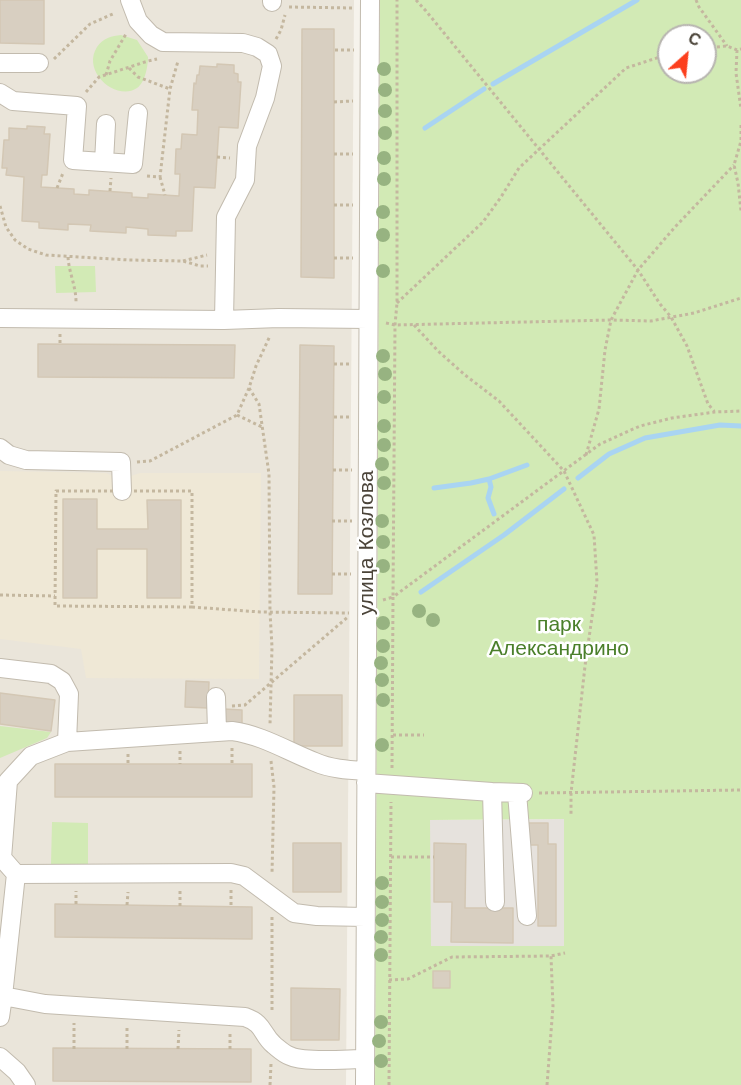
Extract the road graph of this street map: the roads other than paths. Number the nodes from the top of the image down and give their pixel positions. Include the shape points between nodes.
1 (363, 4) edge
2 (125, 5) edge
3 (0, 63) edge
4 (39, 63) road end
5 (0, 93) edge
6 (138, 113) dead end
7 (106, 124) dead end
8 (108, 168) junction
9 (0, 318) edge
10 (224, 320) junction
11 (375, 320) junction
12 (0, 448) edge
13 (122, 491) road end
14 (0, 668) edge
15 (216, 702) road end
16 (217, 731) junction
17 (67, 742) junction
18 (366, 777) junction
19 (492, 792) junction
20 (16, 874) junction
21 (495, 902) dead end
22 (527, 916) dead end
23 (365, 917) junction
24 (3, 996) junction
25 (0, 1017) edge
26 (0, 1057) edge
27 (365, 1059) junction
28 (26, 1085) edge
29 (364, 1085) edge

1 - 11 street, улица Козлова
2 - 10 street via 151,35 163,42 243,43 268,54 272,66 247,146 245,180 226,217
3 - 4 street
5 - 8 street via 13,101 77,106 74,160
6 - 8 street via 134,164
7 - 8 street
9 - 10 street
10 - 11 street
11 - 18 street, улица Козлова
12 - 13 street via 26,460 121,462
14 - 17 street via 51,674 62,681 69,694
15 - 16 street
16 - 17 street
16 - 18 street via 247,733 318,764 352,770
17 - 20 street via 31,756 8,781 2,858
18 - 19 street
18 - 23 street, улица Козлова
19 - 21 street
19 - 22 street via 520,793
20 - 23 street via 231,873 244,876 294,913
20 - 24 street
23 - 27 street, улица Козлова
24 - 25 street
24 - 27 street via 45,1004 245,1017 261,1026 272,1043 289,1056 303,1060
26 - 28 street
27 - 29 street, улица Козлова

